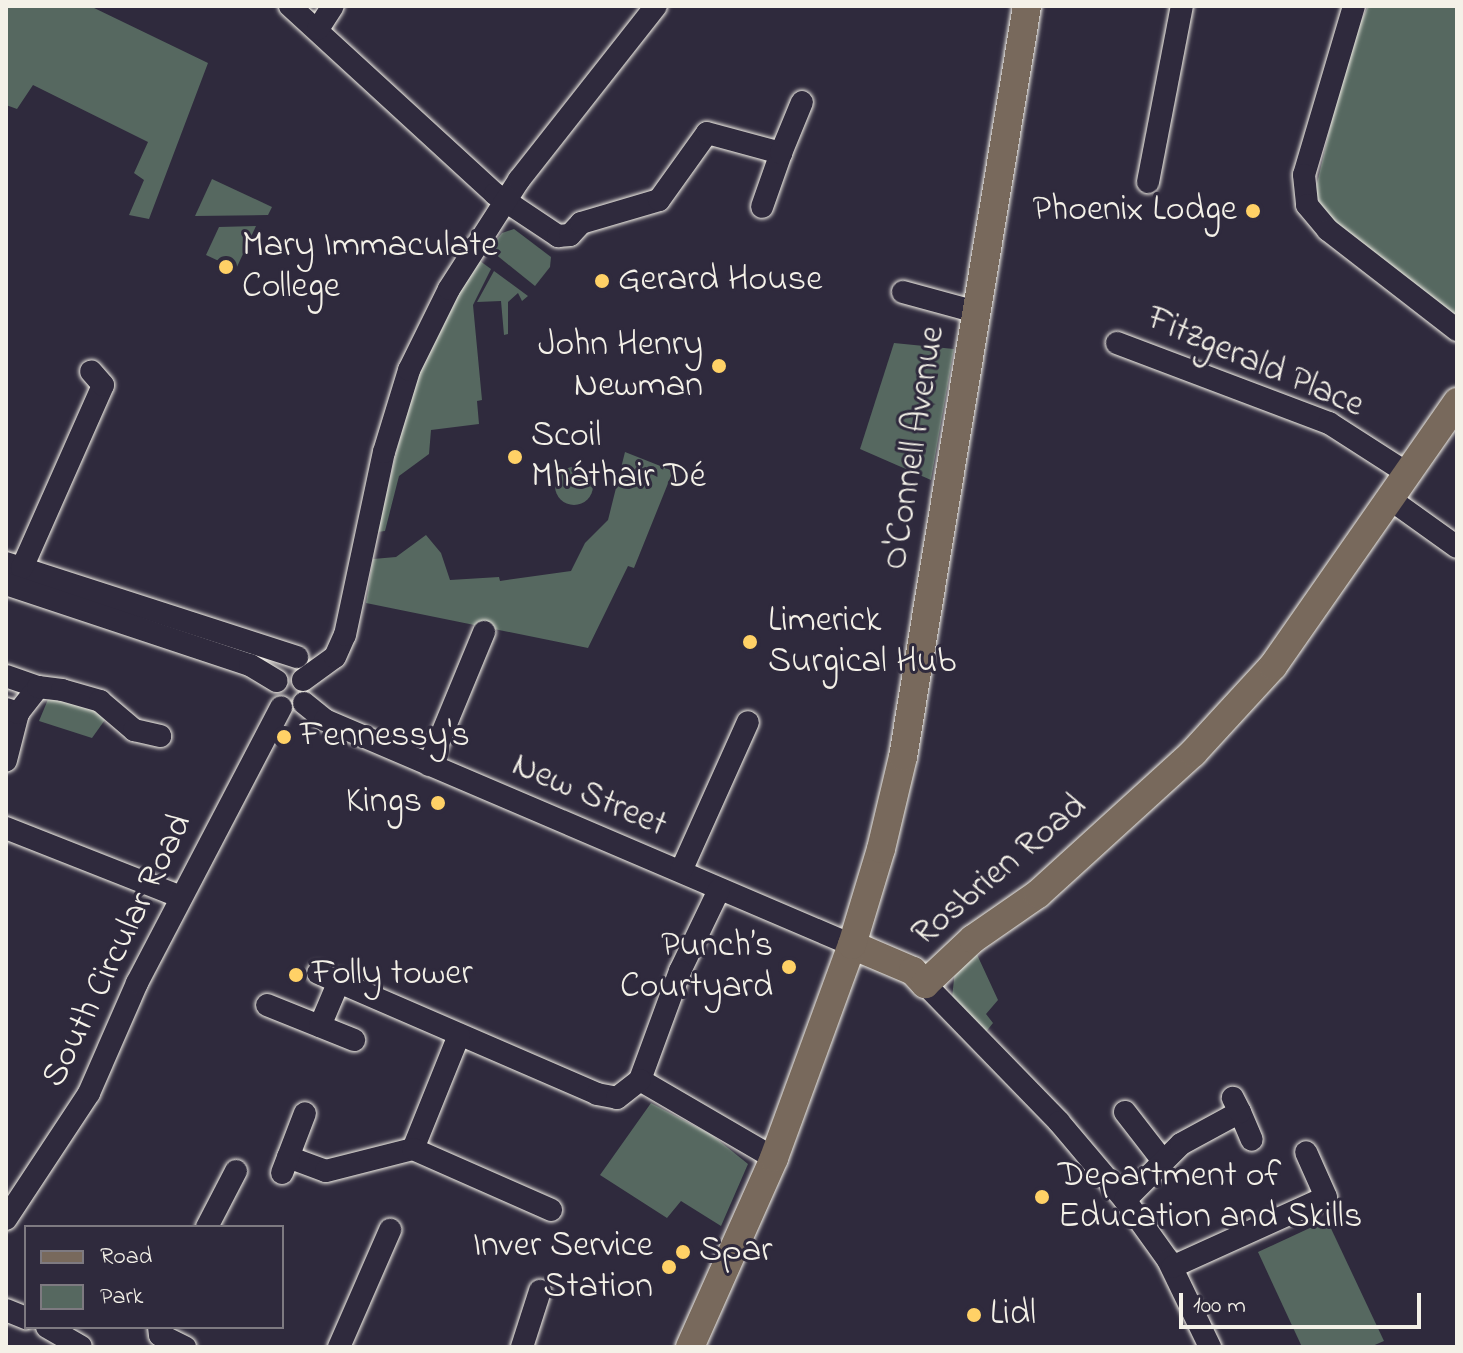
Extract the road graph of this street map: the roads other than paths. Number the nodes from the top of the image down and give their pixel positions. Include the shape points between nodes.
1 (290, 6) edge
2 (333, 6) edge
3 (656, 6) edge
4 (1027, 6) edge
5 (1182, 6) edge
6 (1354, 6) edge
7 (318, 29) junction
8 (802, 102) dead end
9 (781, 153) junction
10 (1148, 182) dead end
11 (505, 202) junction
12 (762, 207) dead end
13 (903, 292) dead end
14 (976, 312) junction
15 (1457, 330) edge
16 (1117, 343) dead end
17 (91, 371) dead end
18 (1457, 402) edge
19 (1407, 473) junction
20 (1390, 499) junction
21 (1457, 547) edge
22 (11, 572) edge
23 (484, 632) dead end
24 (297, 657) dead end
25 (6, 676) edge
26 (277, 681) junction
27 (38, 687) junction
28 (304, 692) junction
29 (281, 707) junction
30 (12, 711) edge
31 (748, 722) dead end
32 (160, 736) dead end
33 (6, 760) edge
34 (429, 765) junction
35 (6, 828) edge
36 (681, 871) junction
37 (719, 890) junction
38 (181, 897) junction
39 (852, 945) junction
40 (925, 984) junction
41 (267, 1005) dead end
42 (320, 1026) junction
43 (459, 1035) junction
44 (354, 1040) dead end
45 (640, 1080) junction
46 (1125, 1112) dead end
47 (305, 1113) dead end
48 (1252, 1140) dead end
49 (413, 1149) junction
50 (1306, 1152) dead end
51 (774, 1158) junction
52 (1163, 1161) junction
53 (236, 1171) dead end
54 (1125, 1200) junction
55 (551, 1210) dead end
56 (6, 1219) edge
57 (208, 1225) edge
58 (390, 1230) dead end
59 (1172, 1267) junction
60 (540, 1291) dead end
61 (50, 1329) edge
62 (159, 1329) edge
63 (81, 1347) edge
64 (185, 1347) edge
65 (339, 1347) edge
66 (522, 1347) edge
67 (690, 1347) edge
68 (1210, 1347) edge

1 - 7 street
2 - 7 street
3 - 11 street
4 - 14 main road, O'Connell Avenue
5 - 10 street
6 - 15 street via 1304,175 1307,205 1328,230
7 - 11 street
8 - 9 street
9 - 11 street via 707,133 659,200 581,223 570,235 558,236
9 - 12 street
11 - 28 street via 449,289 409,370 384,452 345,635 335,657
13 - 14 street
14 - 39 main road, O'Connell Avenue via 903,757
16 - 19 street, Fitzgerald Place via 1329,423
17 - 22 street via 103,385
18 - 19 main road, Rosbrien Road
19 - 20 main road, Rosbrien Road
20 - 21 street
20 - 40 main road, Rosbrien Road via 1273,666 1193,753 1038,894 973,939
22 - 24 street
22 - 26 street via 250,665
23 - 34 street
25 - 27 street
26 - 28 street via 287,675
26 - 29 street via 273,697
27 - 30 street
27 - 32 street via 100,701 134,730
28 - 29 street via 295,709
28 - 34 street, New Street via 325,720
29 - 38 street, South Circular Road
30 - 33 street
31 - 36 street
34 - 36 street, New Street
35 - 38 street
36 - 37 street, New Street
37 - 39 street, New Street
37 - 45 street via 680,971
38 - 56 street, South Circular Road via 89,1093
39 - 40 main road via 913,971
39 - 51 main road, O'Connell Avenue
40 - 54 street, Rosbrien Road via 1059,1122
41 - 42 street
42 - 43 street via 328,977
42 - 44 street
43 - 45 street via 597,1094 617,1098
43 - 49 street
45 - 51 street
46 - 52 street
47 - 49 street via 285,1165 326,1171
48 - 52 street via 1236,1105
49 - 55 street
50 - 59 street via 1326,1197
51 - 67 main road, O'Connell Avenue
52 - 54 street
53 - 57 street
54 - 59 street, Rosbrien Road
58 - 65 street
59 - 68 street, Rosbrien Road
60 - 66 street
61 - 63 street
62 - 64 street via 160,1335

